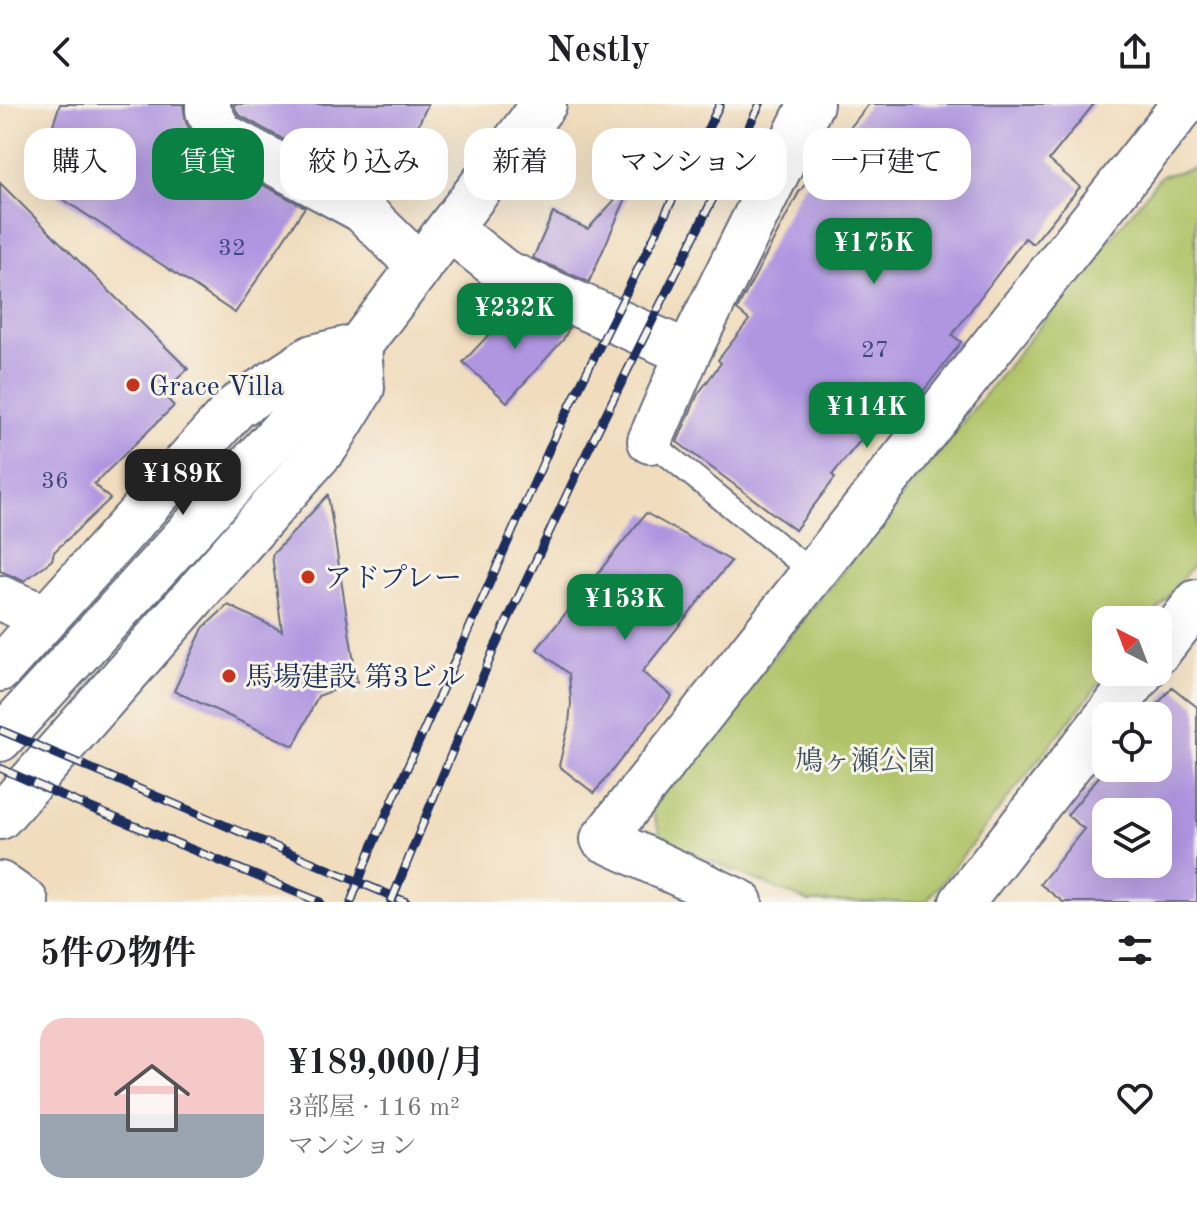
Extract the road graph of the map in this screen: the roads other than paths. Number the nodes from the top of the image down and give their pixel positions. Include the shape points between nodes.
1 (208, 104) edge
2 (544, 104) edge
3 (811, 104) edge
4 (1180, 113) edge
5 (450, 229) junction
6 (420, 267) junction
7 (359, 346) junction
8 (688, 353) junction
9 (650, 441) joint
10 (813, 573) junction
11 (0, 598) edge
12 (1197, 602) edge
13 (47, 618) junction
14 (1172, 634) edge
15 (0, 669) edge
16 (1131, 686) edge
17 (1119, 702) edge
18 (1092, 736) edge
19 (0, 739) edge
20 (0, 817) edge
21 (0, 884) edge
22 (26, 902) edge
23 (740, 902) edge
24 (962, 902) edge

1 - 6 street via 221,134 362,210
2 - 5 street
3 - 8 street
4 - 10 street
5 - 6 street
5 - 8 street via 504,272
6 - 7 street
7 - 13 street via 313,357 236,407
7 - 19 street
7 - 20 street via 362,388 327,445
8 - 9 street
9 - 10 lane
10 - 23 street via 603,839
11 - 13 street
12 - 14 street
13 - 15 street
16 - 17 street
18 - 24 street
21 - 22 street

